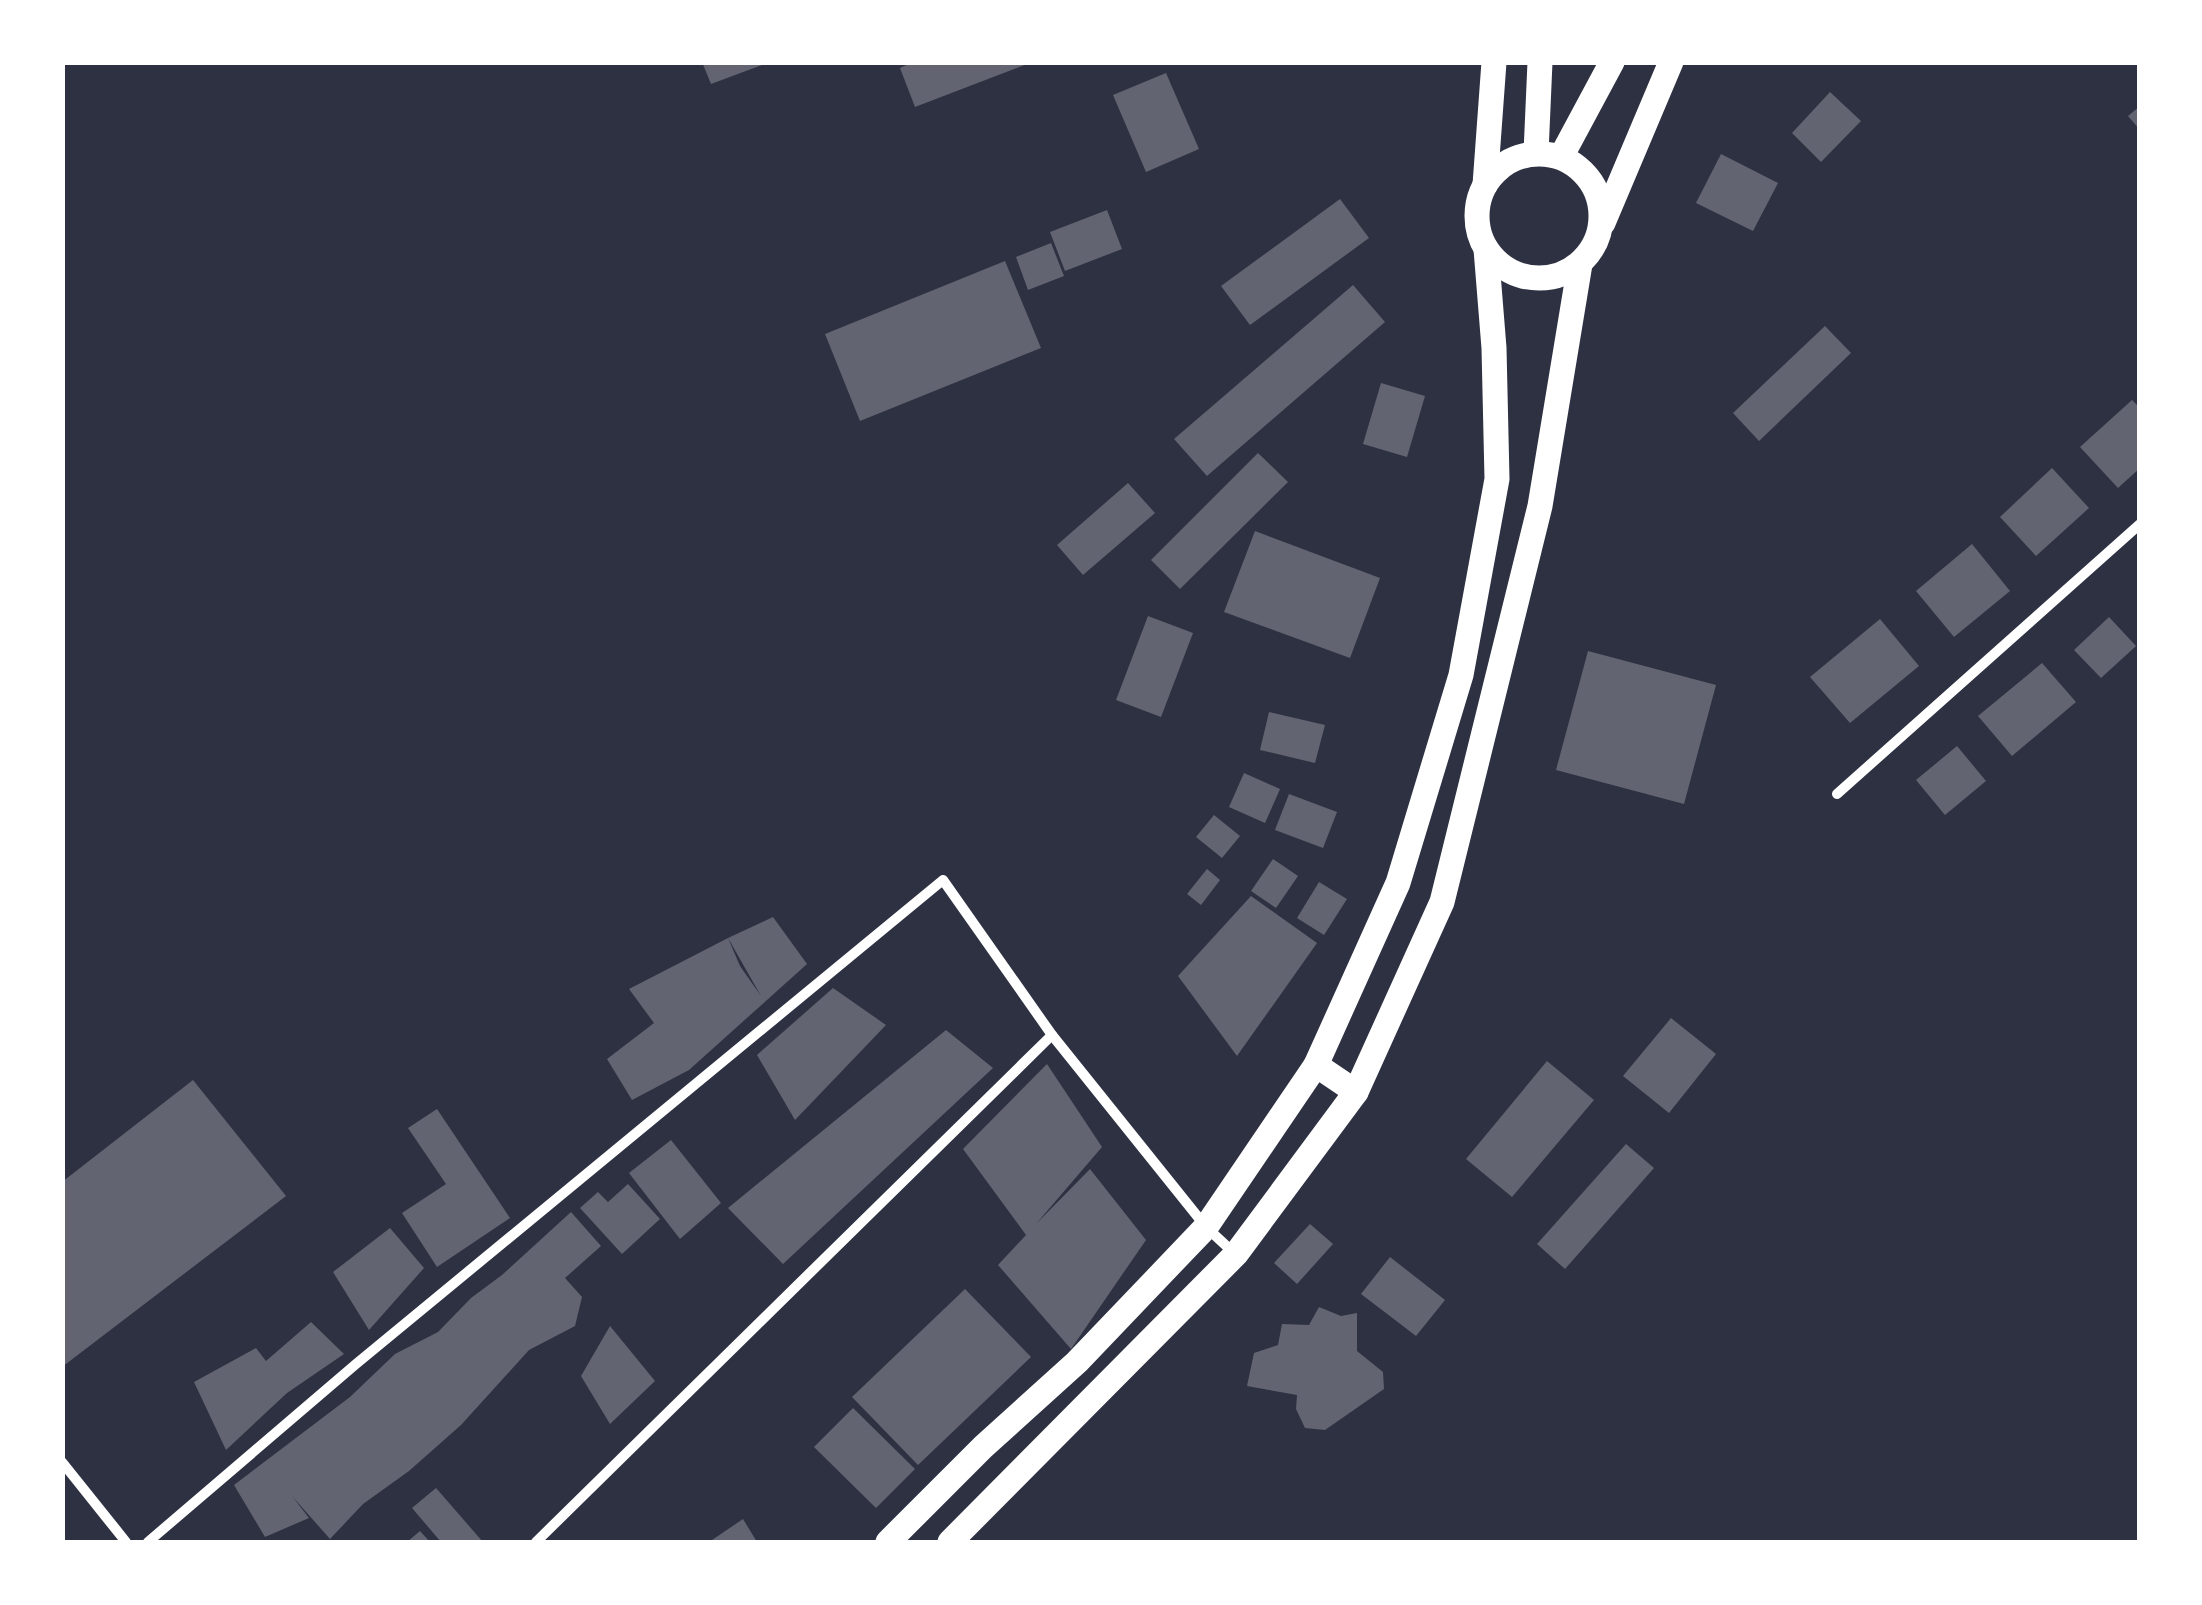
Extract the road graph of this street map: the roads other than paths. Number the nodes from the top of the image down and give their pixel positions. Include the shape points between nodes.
1 (1494, 62) edge
2 (1540, 62) edge
3 (1612, 62) edge
4 (1672, 62) edge
5 (1548, 155) junction
6 (1484, 184) junction
7 (1602, 226) junction
8 (1486, 250) junction
9 (1580, 264) junction
10 (2140, 524) edge
11 (1837, 794) dead end
12 (1052, 1035) junction
13 (1316, 1064) junction
14 (1356, 1092) junction
15 (1206, 1226) junction
16 (1236, 1254) junction
17 (62, 1462) edge
18 (126, 1542) edge
19 (148, 1542) edge
20 (536, 1542) edge
21 (888, 1542) edge
22 (950, 1542) edge

1 - 6 main road
2 - 5 main road
3 - 5 main road
4 - 7 main road
5 - 6 main road via 1515,158
5 - 7 main road via 1588,177 1598,192
6 - 8 main road via 1476,217
7 - 9 main road
8 - 9 main road via 1519,276 1562,275
8 - 13 main road via 1497,479 1461,675 1398,883
9 - 14 main road via 1540,506 1442,902
10 - 11 street
12 - 15 street
12 - 19 street via 943,880
12 - 20 street
13 - 14 main road
13 - 15 main road
14 - 16 main road
15 - 16 street
15 - 21 main road via 1077,1362
16 - 22 main road
17 - 18 street

